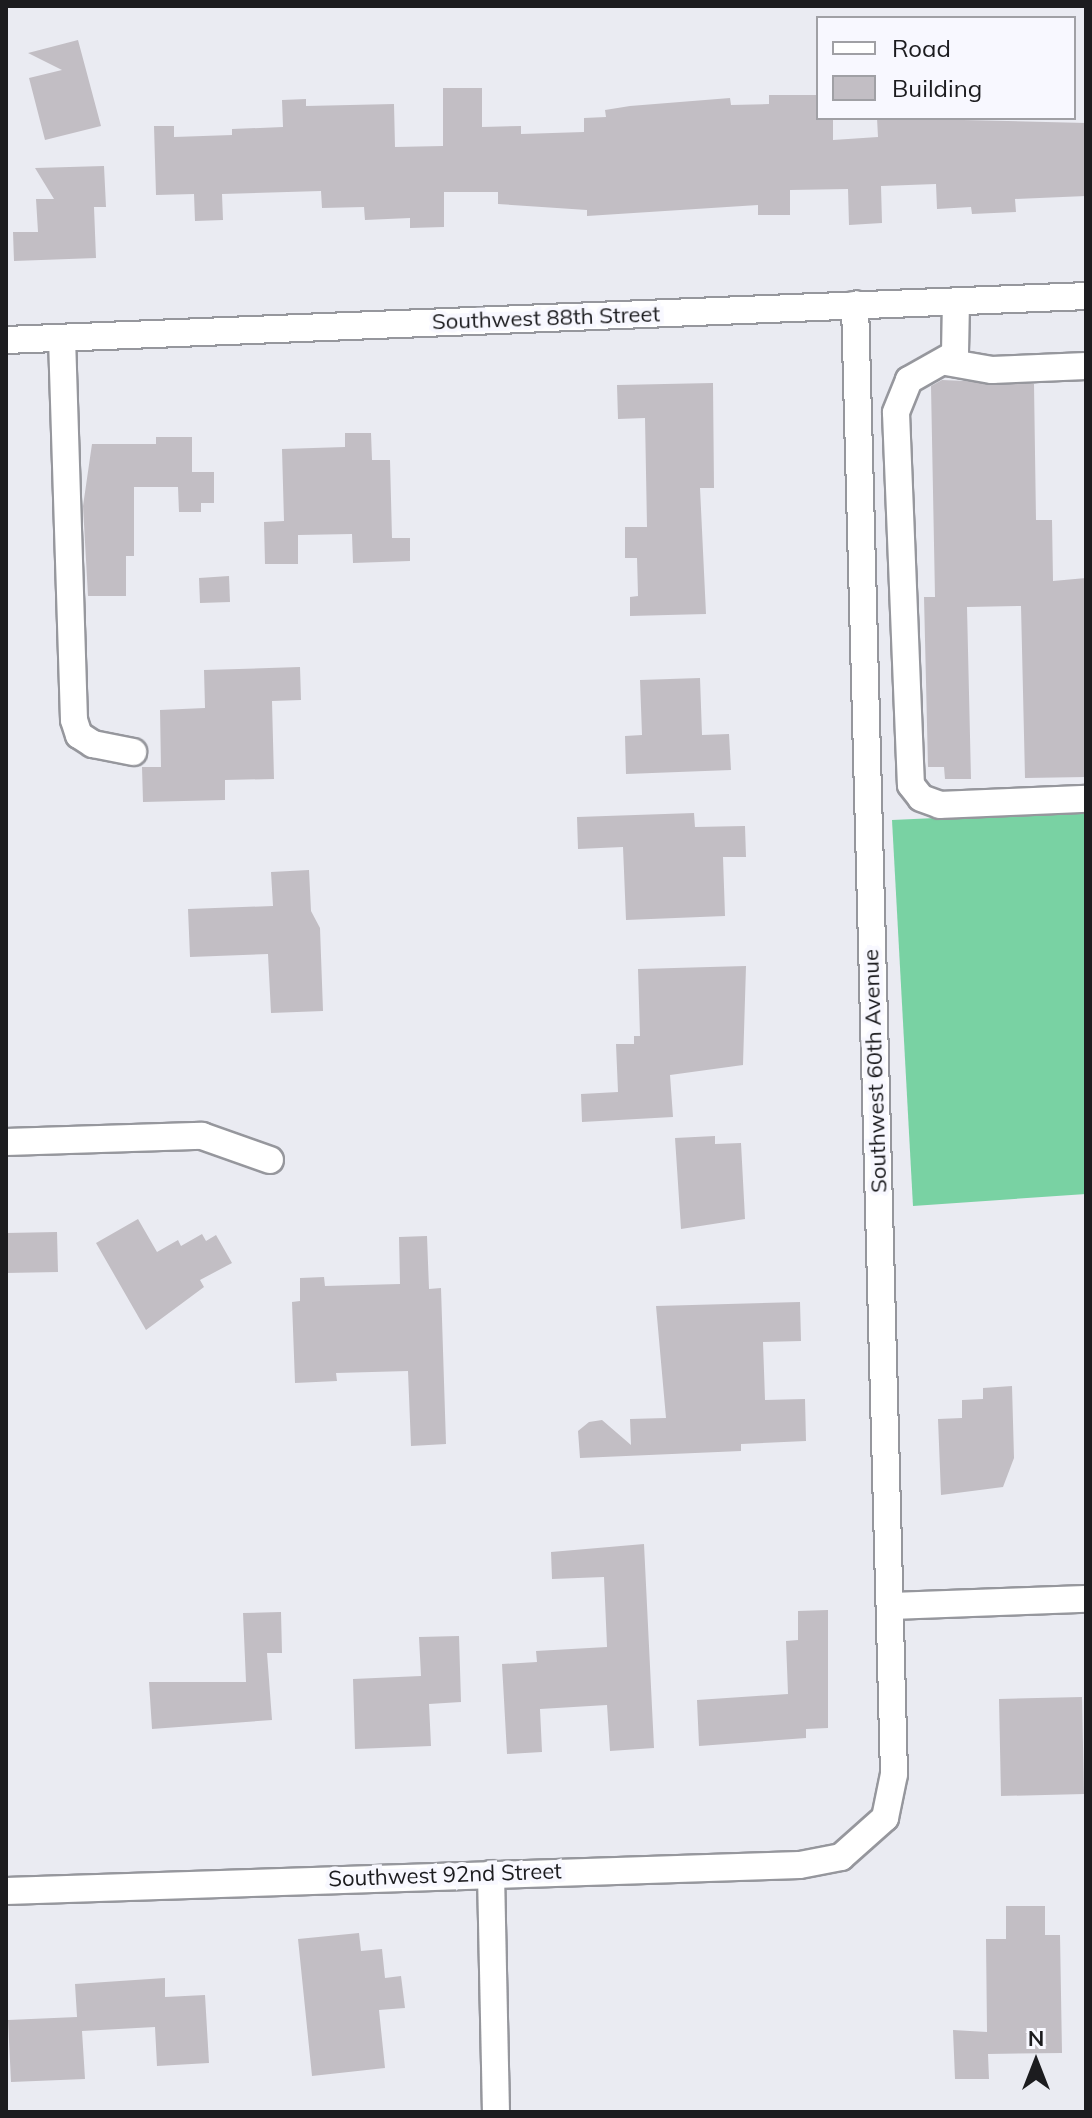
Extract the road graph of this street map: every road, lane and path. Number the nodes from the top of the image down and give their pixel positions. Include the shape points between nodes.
1 (1086, 296) edge
2 (956, 301) junction
3 (855, 305) junction
4 (62, 338) junction
5 (6, 340) edge
6 (946, 362) junction
7 (1086, 366) edge
8 (133, 752) dead end
9 (1086, 799) edge
10 (6, 1142) edge
11 (270, 1160) dead end
12 (1086, 1599) edge
13 (891, 1606) junction
14 (874, 1832) joint
15 (491, 1874) junction
16 (6, 1891) edge
17 (496, 2112) edge

1 - 2 street, Southwest 88th Street
2 - 3 street, Southwest 88th Street
2 - 6 street via 955,354
3 - 4 street, Southwest 88th Street
3 - 13 street, Southwest 60th Avenue
4 - 5 street, Southwest 88th Street
4 - 8 street via 74,720 79,735 93,744
6 - 7 street via 992,370
6 - 9 street via 909,380 896,413 913,789 940,805
10 - 11 street via 202,1136
12 - 13 street
13 - 14 street, Southwest 60th Avenue via 893,1791
14 - 15 street, Southwest 92nd Street via 841,1857 822,1863
15 - 16 street, Southwest 92nd Street
15 - 17 street

